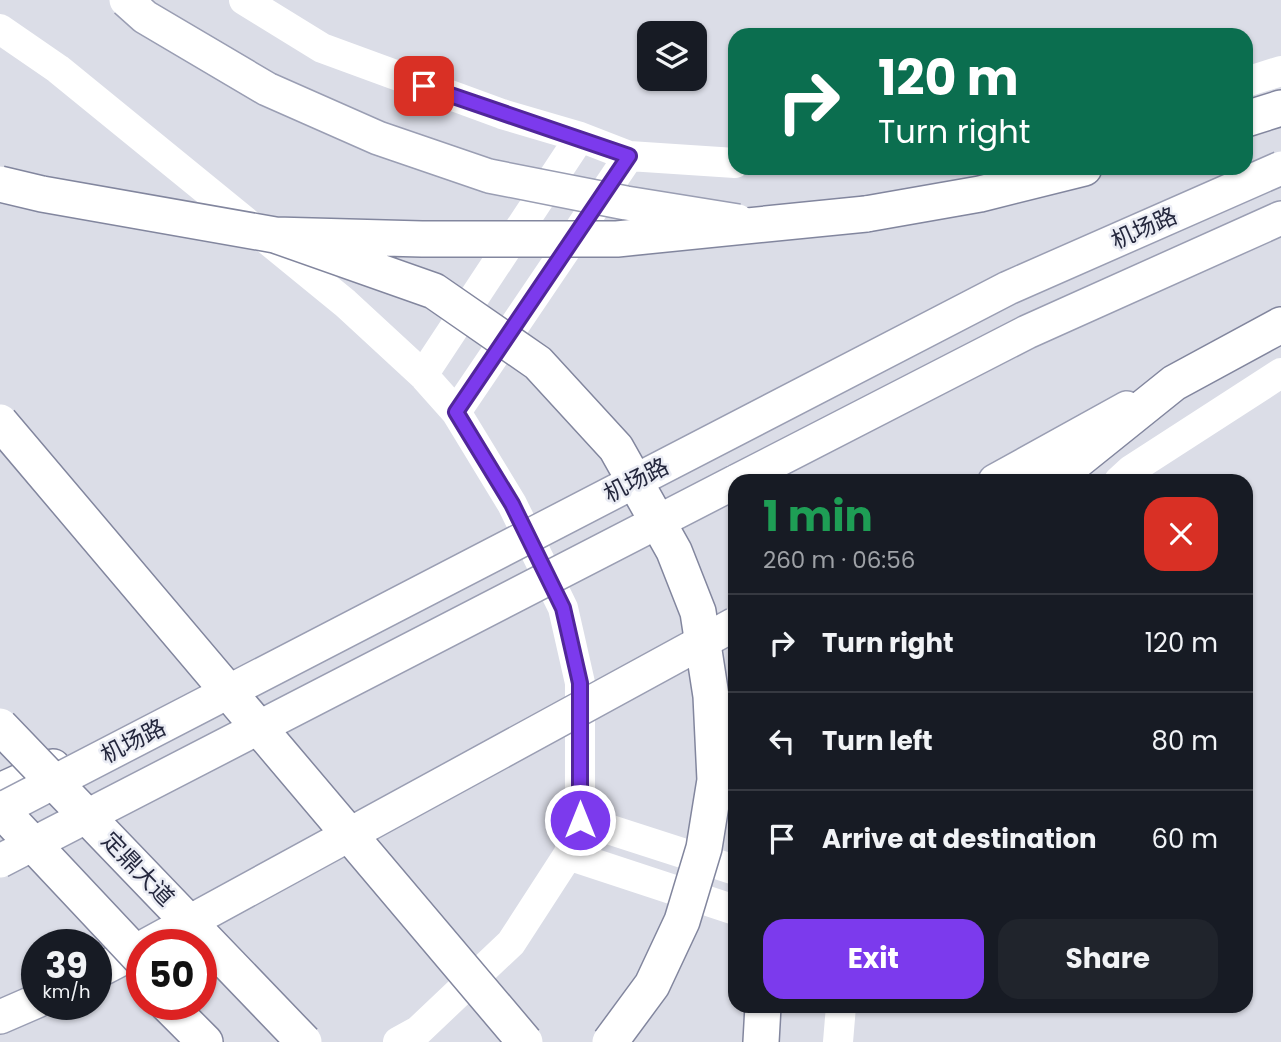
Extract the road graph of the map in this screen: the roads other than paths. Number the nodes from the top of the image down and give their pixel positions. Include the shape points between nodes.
1 (125, 0) edge
2 (244, 0) edge
3 (0, 29) edge
4 (1281, 71) edge
5 (1253, 80) edge
6 (1281, 108) edge
7 (1253, 118) edge
8 (580, 137) junction
9 (629, 156) junction
10 (728, 163) edge
11 (1281, 168) edge
12 (1056, 175) edge
13 (0, 184) edge
14 (866, 214) junction
15 (1281, 218) edge
16 (275, 235) junction
17 (1281, 325) edge
18 (1281, 373) edge
19 (423, 375) junction
20 (1174, 383) junction
21 (456, 412) junction
22 (0, 422) edge
23 (752, 474) edge
24 (1008, 474) edge
25 (1061, 474) edge
26 (1128, 474) edge
27 (728, 486) edge
28 (728, 628) edge
29 (286, 662) junction
30 (0, 726) edge
31 (0, 791) edge
32 (0, 810) edge
33 (580, 820) junction
34 (0, 840) edge
35 (568, 856) junction
36 (0, 862) edge
37 (728, 868) edge
38 (728, 908) edge
39 (176, 929) edge
40 (126, 943) edge
41 (126, 964) edge
42 (21, 1008) edge
43 (763, 1013) edge
44 (840, 1013) edge
45 (0, 1017) edge
46 (183, 1020) edge
47 (199, 1020) edge
48 (205, 1042) edge
49 (219, 1042) edge
50 (304, 1042) edge
51 (398, 1042) edge
52 (524, 1042) edge
53 (610, 1042) edge
54 (761, 1042) edge
55 (838, 1042) edge

1 - 14 main road, bridge via 145,17 267,89 378,138 489,176 738,221
2 - 8 main road via 322,48 502,114
3 - 19 main road via 69,78 345,303
4 - 5 main road
6 - 7 highway
8 - 9 main road
8 - 19 main road
9 - 10 main road
9 - 21 main road
11 - 29 main road, 机场路, bridge via 1008,288
12 - 14 highway
13 - 16 highway, bridge
14 - 16 highway, bridge via 617,239
15 - 23 main road, 机场路 via 1027,332
16 - 53 highway, bridge via 434,291 538,363 616,448 674,551 698,612 711,696 715,780 704,848 682,921 652,985
17 - 20 highway
18 - 26 main road
19 - 21 main road
20 - 24 main road
20 - 25 highway
21 - 33 main road via 512,504 563,608 580,683
22 - 52 highway, bridge
27 - 36 main road, 机场路, bridge
28 - 39 main road, bridge
29 - 31 highway, bridge
29 - 32 main road, 机场路, bridge
30 - 50 highway, 定鼎大道, bridge
32 - 40 highway, bridge
33 - 35 main road
33 - 37 main road
34 - 41 highway
35 - 38 main road
35 - 51 main road via 511,943 418,1031
42 - 45 main road
43 - 54 highway
44 - 55 main road
46 - 48 highway
47 - 49 highway

